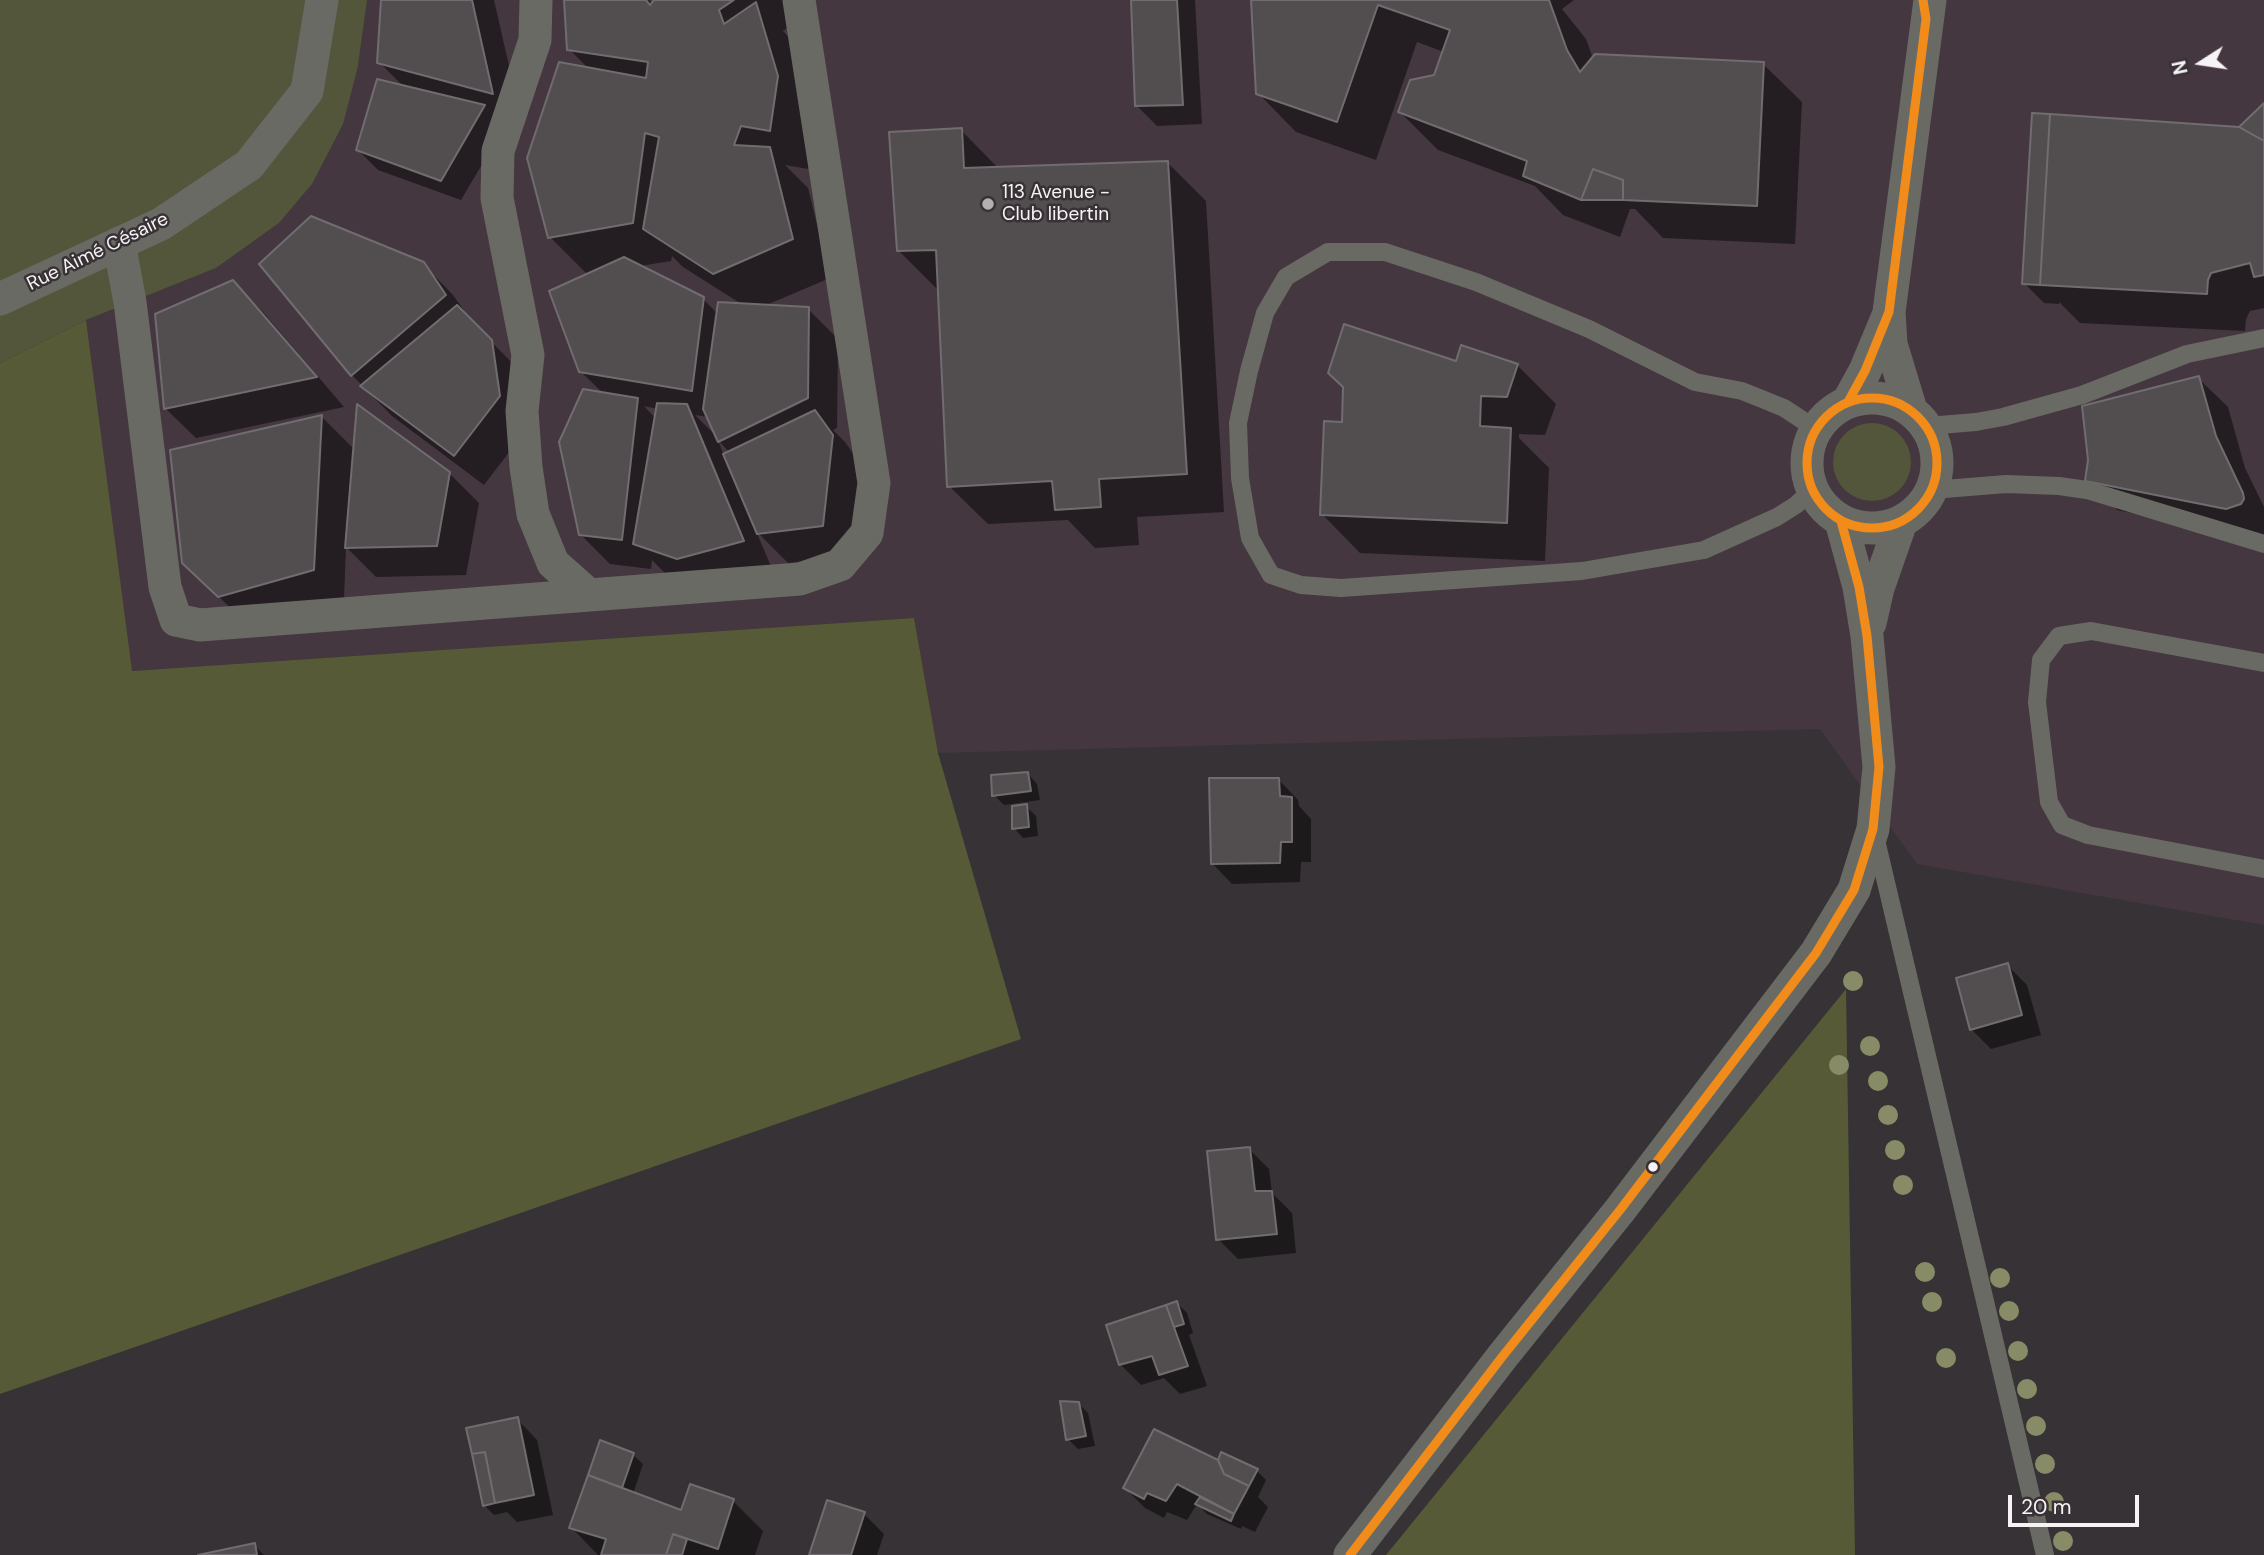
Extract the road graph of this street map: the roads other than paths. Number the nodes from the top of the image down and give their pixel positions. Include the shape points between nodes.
1 (322, 0) edge
2 (536, 0) edge
3 (799, 0) edge
4 (1927, 6) edge
5 (120, 243) junction
6 (0, 299) edge
7 (1889, 312) junction
8 (2264, 338) edge
9 (1848, 402) junction
10 (1919, 418) junction
11 (1816, 429) junction
12 (1812, 490) junction
13 (1932, 490) junction
14 (1841, 521) junction
15 (1901, 522) junction
16 (2264, 544) edge
17 (589, 595) junction
18 (1867, 636) junction
19 (2264, 663) edge
20 (1873, 830) junction
21 (2264, 869) edge
22 (1350, 1555) edge
23 (2045, 1555) edge

1 - 5 street, Rue Aimé Césaire via 307,91 249,165 161,224
2 - 17 street via 535,40 498,151 497,198 528,355 522,411 533,514 553,563
3 - 17 street via 874,483 867,533 840,565 800,579
4 - 7 street
5 - 6 street, Rue Aimé Césaire
5 - 17 street via 165,587 176,620 200,625
7 - 9 street
7 - 10 street via 1891,344
8 - 10 lane via 2187,354 2082,395 2003,417 1976,422
9 - 10 street via 1870,397 1892,400
9 - 11 street
10 - 13 street via 1935,447 1937,469
11 - 12 street via 1808,449
11 - 12 lane via 1784,408 1742,391 1695,382 1589,329 1476,282 1385,252 1328,252 1286,276 1265,313 1238,423 1240,478 1250,538 1271,575 1301,585 1341,588 1582,571 1704,550 1772,520
12 - 14 street via 1824,508
13 - 15 street via 1919,509
13 - 16 lane via 2006,484 2087,490
14 - 15 street via 1860,528
14 - 18 street
15 - 18 street
18 - 20 street via 1879,767
19 - 21 lane via 2091,631 2059,636 2041,660 2037,702 2049,802 2062,825 2088,835
20 - 22 street via 1853,890 1816,953
20 - 23 lane

